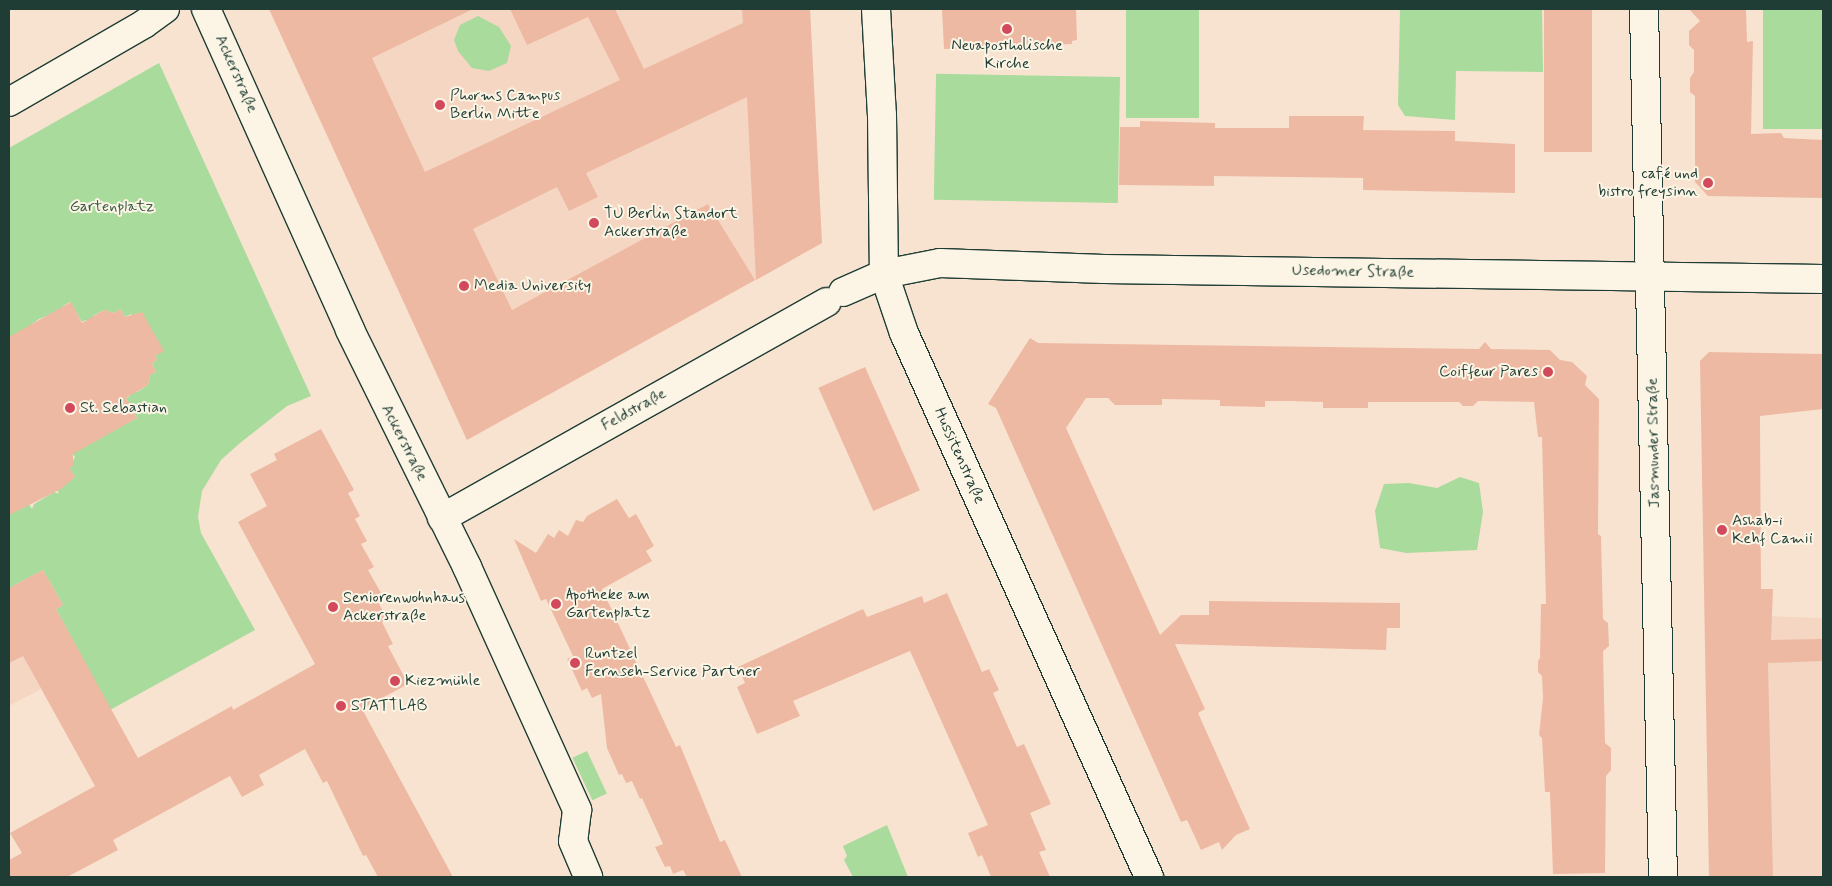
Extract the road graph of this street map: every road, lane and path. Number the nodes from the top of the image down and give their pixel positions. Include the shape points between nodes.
1 (164, 9) edge
2 (206, 9) edge
3 (876, 9) edge
4 (1644, 9) edge
5 (9, 102) edge
6 (884, 274) junction
7 (1649, 277) junction
8 (1823, 279) edge
9 (442, 518) junction
10 (588, 877) edge
11 (1149, 877) edge
12 (1663, 877) edge

1 - 5 street via 148,22
2 - 9 street, Ackerstraße via 350,330
3 - 6 street, Hussitenstraße via 882,115
4 - 7 street, Jasmunder Straße
6 - 7 street, Usedomer Straße via 940,263 1084,269
6 - 9 street, Feldstraße via 835,297
6 - 11 street, Hussitenstraße via 904,333
7 - 8 street, Usedomer Straße
7 - 12 street, Jasmunder Straße
9 - 10 street, Ackerstraße via 577,810 573,841

